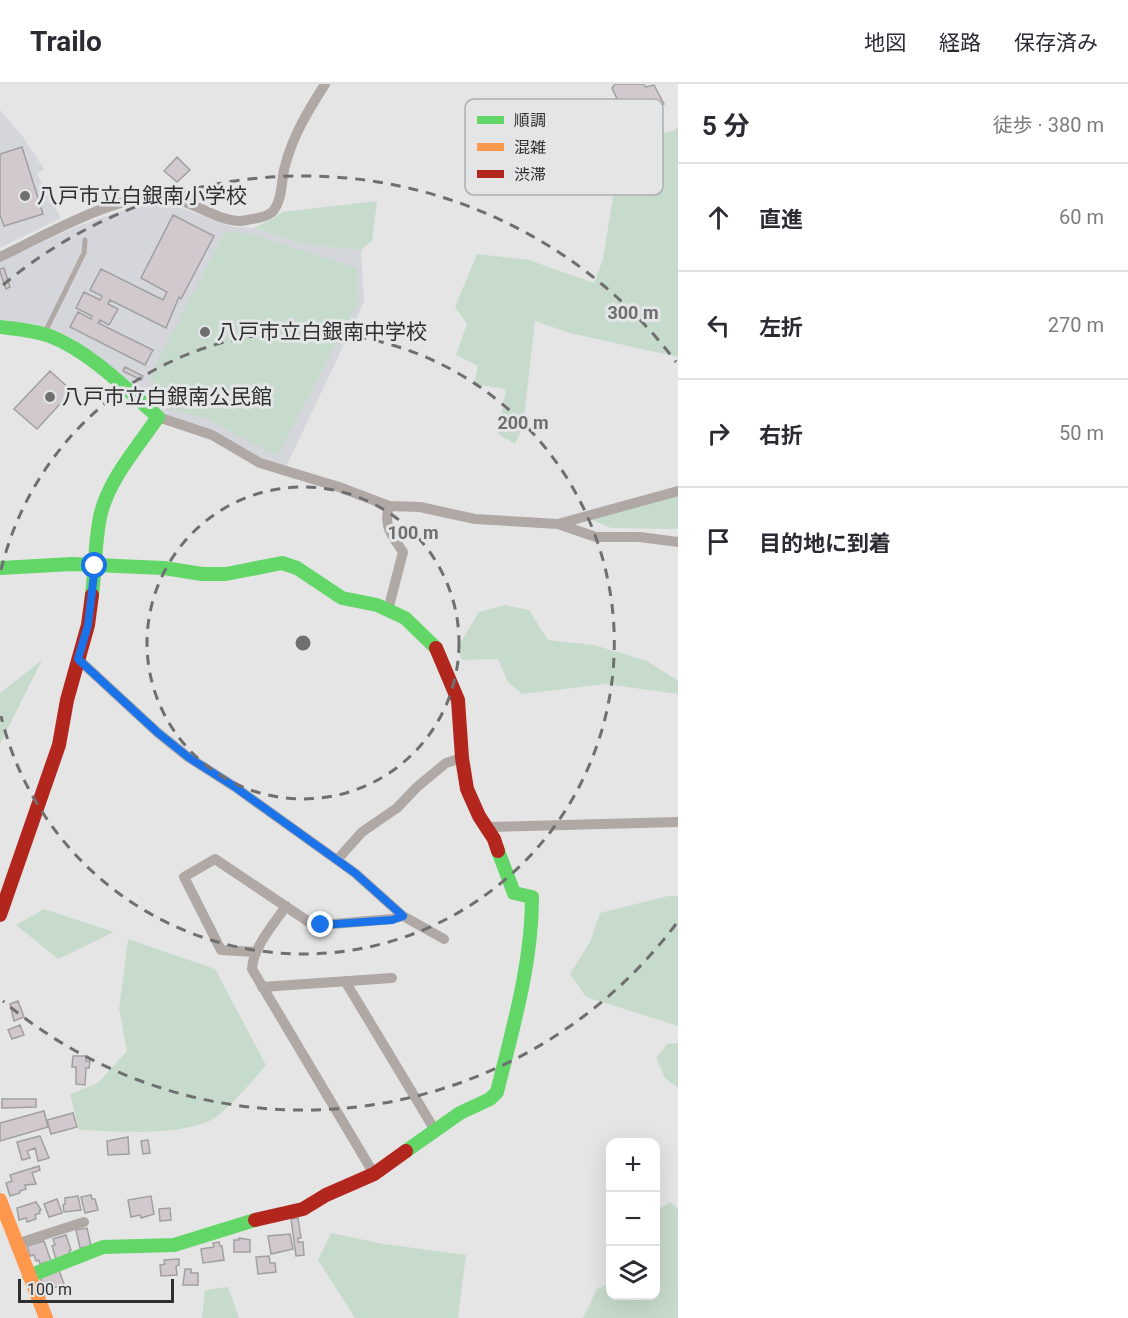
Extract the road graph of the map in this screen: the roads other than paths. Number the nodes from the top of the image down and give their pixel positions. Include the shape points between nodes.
1 (324, 84) edge
2 (85, 240) dead end
3 (0, 257) edge
4 (0, 327) edge
5 (44, 334) junction
6 (158, 417) junction
7 (678, 491) edge
8 (389, 506) junction
9 (558, 524) junction
10 (678, 542) edge
11 (95, 566) junction
12 (0, 568) edge
13 (388, 610) junction
14 (78, 659) junction
15 (462, 758) junction
16 (678, 822) edge
17 (488, 827) junction
18 (337, 860) junction
19 (286, 906) junction
20 (0, 915) edge
21 (403, 916) junction
22 (444, 939) dead end
23 (256, 952) junction
24 (392, 978) dead end
25 (345, 981) junction
26 (262, 987) junction
27 (436, 1132) junction
28 (374, 1174) junction
29 (0, 1200) edge
30 (84, 1222) dead end
31 (16, 1244) junction
32 (29, 1276) junction
33 (46, 1318) edge

1 - 3 street via 297,130 273,211 239,221 186,202 153,197 97,212
2 - 5 lane via 84,253
4 - 5 street
5 - 6 street via 91,360
6 - 8 street via 212,435 260,463
6 - 11 street via 112,484 100,517
7 - 9 street
8 - 9 street via 420,507 475,519
8 - 13 street via 389,531 402,552
9 - 10 street via 596,537
11 - 12 street
11 - 13 street via 218,574 282,563 297,568 342,598
11 - 14 street via 88,625
13 - 15 street via 405,618 435,646 458,700
14 - 18 street via 188,757
14 - 20 street via 59,745
15 - 17 street via 468,789
15 - 18 street via 446,763 397,808 362,832
16 - 17 street
17 - 27 street via 514,893 532,897 533,926 525,984 497,1092
18 - 21 street
19 - 21 street via 312,924 321,925
19 - 23 street
19 - 23 street via 215,859 184,878 221,950
21 - 22 street
23 - 26 street via 252,969
24 - 25 street
25 - 26 street
25 - 27 street
26 - 28 street
27 - 28 street
28 - 32 street via 303,1209 174,1245 103,1247
29 - 31 street
30 - 31 street
31 - 32 street
32 - 33 street

